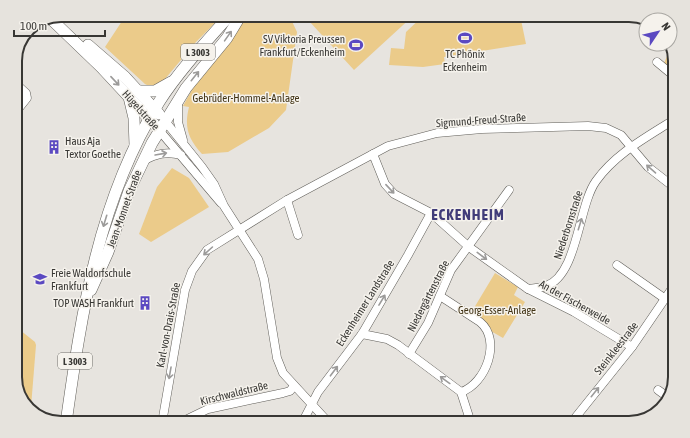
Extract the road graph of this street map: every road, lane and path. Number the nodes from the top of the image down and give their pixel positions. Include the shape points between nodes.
1 (64, 22) edge
2 (224, 22) edge
3 (237, 22) edge
4 (55, 23) edge
5 (657, 62) dead end
6 (668, 71) edge
7 (175, 80) junction
8 (22, 89) edge
9 (133, 94) junction
10 (179, 98) junction
11 (22, 104) edge
12 (152, 114) junction
13 (668, 123) edge
14 (162, 125) junction
15 (186, 146) junction
16 (632, 146) junction
17 (135, 148) junction
18 (373, 154) junction
19 (181, 155) junction
20 (142, 162) junction
21 (668, 183) edge
22 (509, 190) dead end
23 (287, 200) junction
24 (224, 206) junction
25 (431, 213) junction
26 (240, 230) junction
27 (298, 235) dead end
28 (469, 247) junction
29 (617, 265) dead end
30 (528, 289) junction
31 (668, 293) edge
32 (440, 296) junction
33 (664, 298) junction
34 (87, 299) junction
35 (362, 334) junction
36 (632, 347) junction
37 (409, 354) junction
38 (294, 386) junction
39 (658, 390) dead end
40 (461, 392) junction
41 (664, 394) edge
42 (311, 403) junction
43 (62, 416) edge
44 (162, 416) edge
45 (194, 416) edge
46 (305, 416) edge
47 (323, 416) edge
48 (469, 416) edge
49 (577, 416) edge

1 - 9 main road, Hügelstraße via 114,67
2 - 7 main road, L 3003
10 -> 3 main road, L 3003
4 -> 9 main road, Hügelstraße
5 - 6 street
7 - 9 main road via 155,91
7 - 12 main road, L 3003
8 - 11 street via 27,98
9 - 12 main road, Hügelstraße
9 - 17 main road
10 - 14 main road, L 3003
10 - 15 street via 178,122
12 - 14 main road, Hügelstraße
12 - 17 main road, Jean-Monnet-Straße / L 3003
13 - 16 street, Niederbornstraße
14 - 15 street, Hügelstraße
14 - 19 street, Hügelstraße
14 - 20 main road, Jean-Monnet-Straße / L 3003
15 - 24 street, Hügelstraße via 214,184
16 - 18 street, Sigmund-Freud-Straße via 621,135 606,128 482,129 437,133 399,142
21 -> 16 street, Sigmund-Freud-Straße via 648,167
30 -> 16 street, Niederbornstraße via 547,286 562,273 594,183
17 -> 34 main road, Jean-Monnet-Straße / L 3003 via 107,216 90,272
18 - 23 street, Sigmund-Freud-Straße
18 -> 25 street via 384,184 394,194
20 -> 19 street via 160,153
19 - 24 street, Hügelstraße
20 - 34 main road, Jean-Monnet-Straße / L 3003
22 - 28 street, Niedergärtenstraße
23 - 26 street, Sigmund-Freud-Straße
23 - 27 street
24 - 26 street, Hügelstraße
25 - 28 street
35 -> 25 street, Eckenheimer Landstraße
26 - 38 street, Hügelstraße via 260,264 277,358 283,373
26 -> 44 street, Karl-von-Drais-Straße via 207,250 192,271 185,290
28 -> 30 street
28 - 32 street, Niedergärtenstraße via 451,270
29 - 33 street
30 - 36 street, An der Fischerweide via 574,312
31 - 33 street, Steinkleestraße
32 - 37 street, Niedergärtenstraße via 428,324
32 - 40 street via 486,326 488,333 488,363 476,381
33 - 36 street, Steinkleestraße
34 - 43 main road, Jean-Monnet-Straße / L 3003
35 - 37 street via 387,339
42 -> 35 street, Eckenheimer Landstraße
49 -> 36 street, Steinkleestraße
40 -> 37 street
38 - 42 street, Hügelstraße
38 - 45 street, Kirschwaldstraße via 290,391 208,409
39 - 41 street
40 - 48 street
42 - 46 street, Eckenheimer Landstraße
42 - 47 street, Hügelstraße

